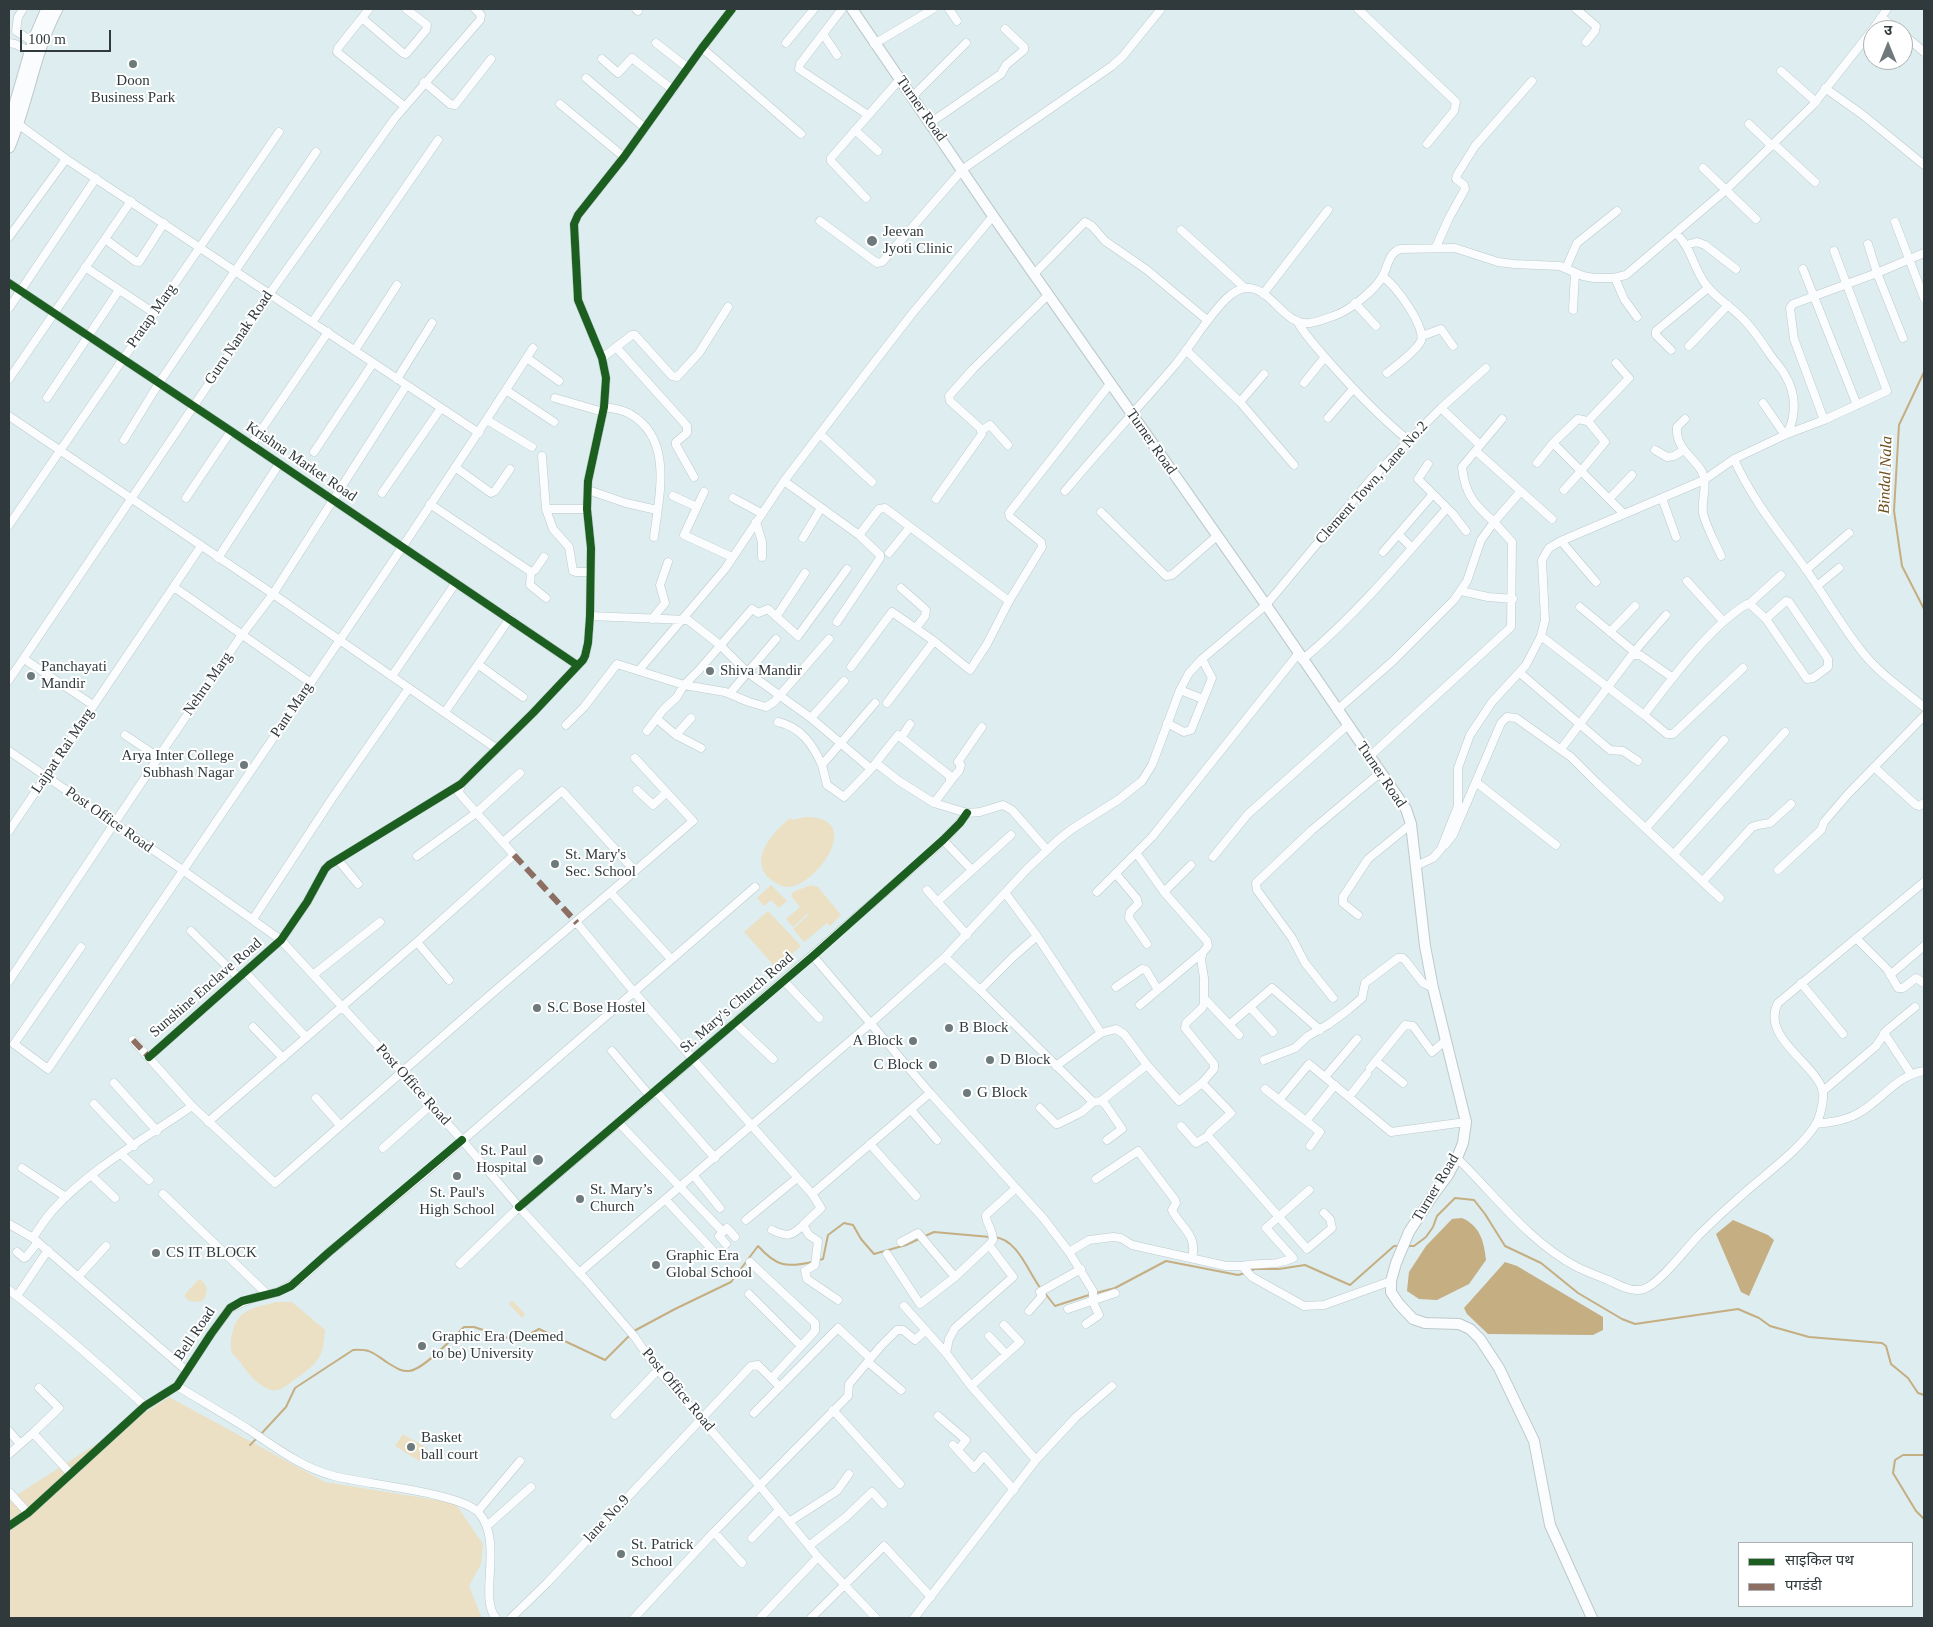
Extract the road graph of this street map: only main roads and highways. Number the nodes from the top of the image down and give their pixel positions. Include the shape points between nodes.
1 (48, 9) edge
2 (57, 9) edge
3 (853, 9) edge
4 (14, 125) edge
5 (9, 147) edge
6 (1592, 1618) edge

1 - 4 highway via 32,47
2 - 4 highway via 42,42
3 - 6 main road, Turner Road via 874,44 1406,809 1411,824 1433,988 1466,1122 1457,1158 1409,1232 1396,1262 1391,1292 1414,1319 1426,1323 1459,1324 1470,1329 1499,1368 1534,1441 1550,1525
4 - 5 highway

